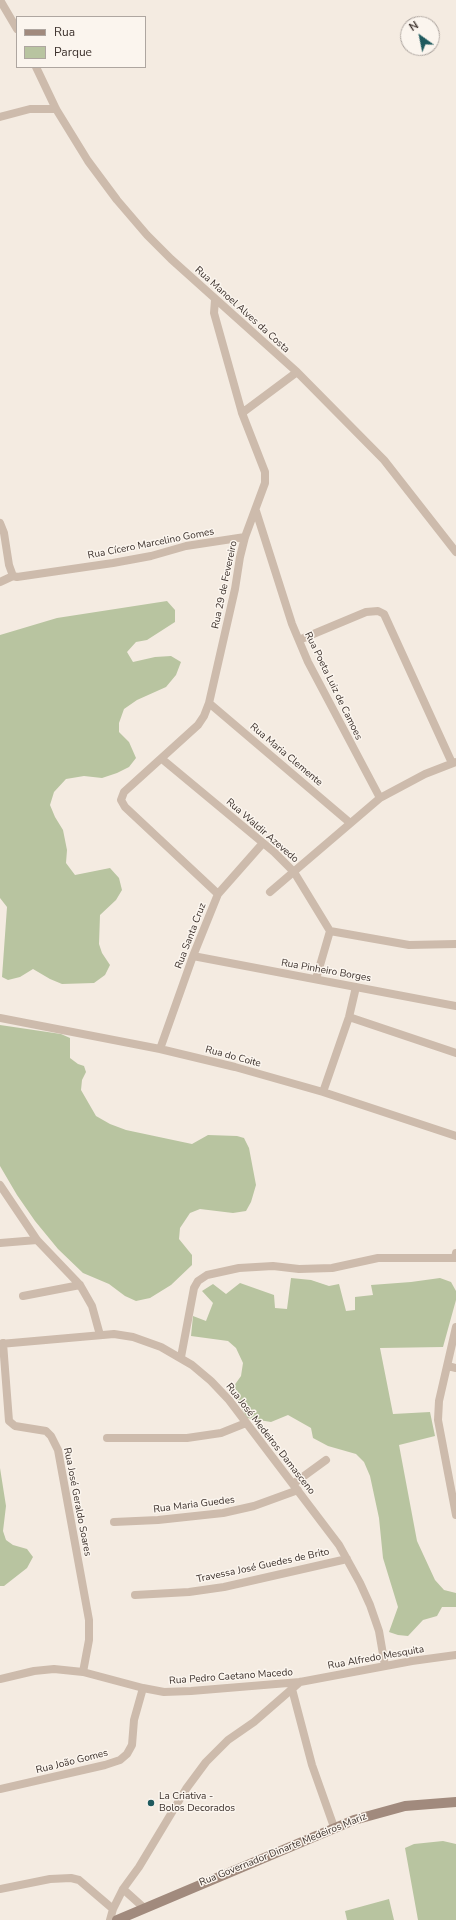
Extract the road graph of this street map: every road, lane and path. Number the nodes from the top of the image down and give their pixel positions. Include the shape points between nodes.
1 (0, 0) edge
2 (16, 27) edge
3 (36, 68) edge
4 (56, 109) junction
5 (0, 117) edge
6 (215, 300) junction
7 (297, 372) junction
8 (242, 413) junction
9 (256, 511) junction
10 (0, 523) edge
11 (245, 538) junction
12 (456, 552) edge
13 (13, 576) junction
14 (0, 582) edge
15 (299, 640) junction
16 (209, 703) junction
17 (162, 759) junction
18 (454, 763) edge
19 (380, 798) junction
20 (350, 822) junction
21 (263, 844) junction
22 (294, 872) junction
23 (270, 892) dead end
24 (218, 894) junction
25 (330, 931) junction
26 (456, 944) edge
27 (194, 956) junction
28 (316, 979) junction
29 (356, 987) junction
30 (456, 1006) edge
31 (349, 1017) junction
32 (0, 1018) edge
33 (160, 1049) junction
34 (456, 1053) edge
35 (323, 1092) junction
36 (456, 1136) edge
37 (0, 1184) edge
38 (36, 1240) junction
39 (0, 1243) edge
40 (456, 1253) edge
41 (80, 1286) junction
42 (22, 1296) dead end
43 (456, 1328) edge
44 (100, 1335) junction
45 (2, 1344) edge
46 (181, 1357) junction
47 (452, 1367) edge
48 (246, 1422) junction
49 (107, 1438) dead end
50 (326, 1460) dead end
51 (295, 1487) junction
52 (456, 1515) edge
53 (114, 1522) dead end
54 (348, 1559) junction
55 (135, 1595) dead end
56 (456, 1655) edge
57 (385, 1666) junction
58 (83, 1672) junction
59 (0, 1679) edge
60 (300, 1682) junction
61 (143, 1688) junction
62 (292, 1689) junction
63 (0, 1789) edge
64 (456, 1802) edge
65 (334, 1827) junction
66 (0, 1888) edge
67 (123, 1889) junction
68 (144, 1908) junction
69 (113, 1909) junction
70 (110, 1920) edge
71 (116, 1920) edge

1 - 2 street
3 - 4 street, Rua Manoel Alves da Costa
4 - 5 street via 30,108
4 - 6 street, Rua Manoel Alves da Costa via 88,161 117,200 171,260
6 - 7 street, Rua Manoel Alves da Costa
6 - 8 street, Rua 29 de Fevereiro via 214,312
7 - 8 street
7 - 12 street, Rua Manoel Alves da Costa via 384,460
8 - 9 street, Rua 29 de Fevereiro via 265,472 265,483
9 - 11 street, Rua 29 de Fevereiro
9 - 15 street, Rua Poeta Luiz de Camoes
10 - 13 street
11 - 13 street, Rua Cícero Marcelino Gomes via 191,545 113,563
11 - 16 street, Rua 29 de Fevereiro
13 - 14 street
15 - 18 street via 356,615 373,611 382,612
15 - 19 street, Rua Poeta Luiz de Camoes via 308,662
16 - 17 street, Rua 29 de Fevereiro via 198,725
16 - 20 street, Rua Maria Clemente
17 - 21 street, Rua Waldir Azevedo
17 - 24 street, Rua 29 de Fevereiro via 124,792 121,800 125,807
18 - 19 street via 426,774
19 - 20 street
20 - 22 street
21 - 22 street, Rua Waldir Azevedo
21 - 24 street, Rua Santa Cruz
22 - 23 street
22 - 25 street, Rua Waldir Azevedo
24 - 27 street, Rua Santa Cruz
25 - 26 street via 410,945
25 - 28 street
27 - 28 street, Rua Pinheiro Borges
27 - 33 street, Rua Santa Cruz
28 - 29 street, Rua Pinheiro Borges
29 - 30 street, Rua Pinheiro Borges
29 - 31 street
31 - 34 street
31 - 35 street
32 - 33 street, Rua do Coite
33 - 35 street, Rua do Coite
35 - 36 street, Rua do Coite
37 - 38 street
38 - 39 street
38 - 41 street
40 - 46 street via 455,1258 378,1258 332,1268 299,1269 272,1266 239,1268 207,1275 198,1281 194,1288
41 - 42 street
41 - 44 street via 92,1306
43 - 47 street
44 - 45 street, Rua José Medeiros Damasceno
44 - 46 street, Rua José Medeiros Damasceno via 134,1337
45 - 58 street, Rua José Geraldo Soares via 9,1421 15,1426 46,1431 58,1450 89,1620 89,1640
46 - 48 street, Rua José Medeiros Damasceno via 211,1381
47 - 52 street via 439,1401 438,1420
48 - 49 street via 221,1433 186,1438
48 - 51 street, Rua José Medeiros Damasceno
50 - 51 street, Rua Maria Guedes
51 - 53 street, Rua Maria Guedes via 254,1506 223,1513
51 - 54 street, Rua José Medeiros Damasceno
54 - 55 street, Travessa José Guedes de Brito via 224,1587
54 - 57 street, Rua José Medeiros Damasceno via 379,1631
56 - 57 street, Rua Alfredo Mesquita
57 - 60 street, Rua Alfredo Mesquita
58 - 59 street, Rua Pedro Caetano Macedo via 54,1669
58 - 61 street, Rua Pedro Caetano Macedo
60 - 61 street, Rua Pedro Caetano Macedo via 191,1691 164,1692
60 - 62 street
61 - 63 street, Rua João Gomes via 134,1720 132,1745 120,1760 105,1766
62 - 65 street via 312,1765
62 - 67 street via 254,1722 228,1740 206,1762
64 - 65 main road, Rua Governador Dinarte Medeiros Mariz via 405,1806
65 - 68 main road, Rua Governador Dinarte Medeiros Mariz
66 - 69 street via 71,1878 79,1880
67 - 68 street
67 - 69 street
68 - 71 main road, Rua Governador Dinarte Medeiros Mariz
69 - 70 street

